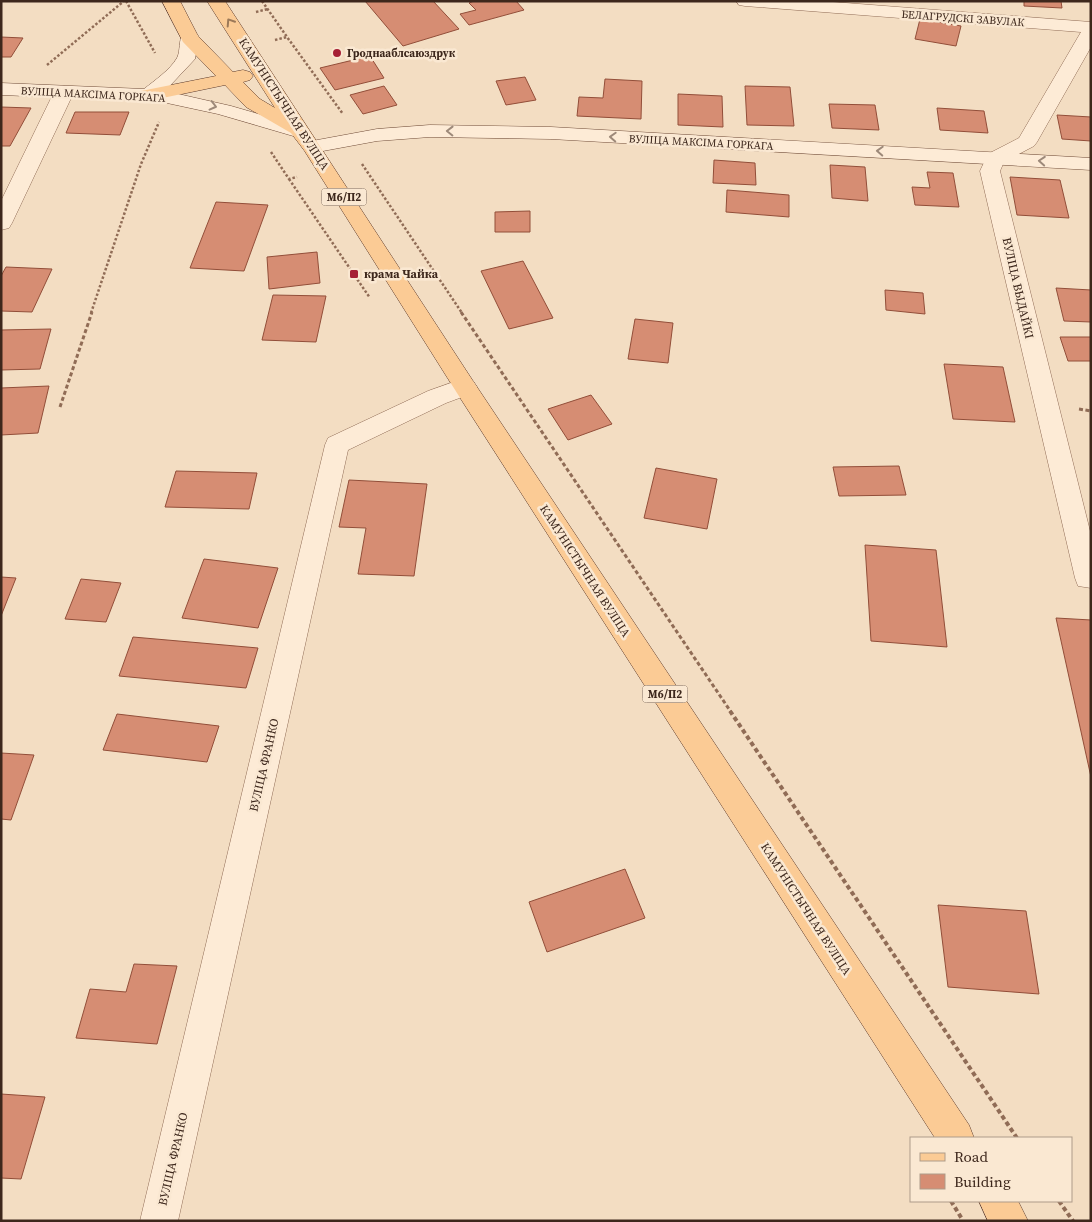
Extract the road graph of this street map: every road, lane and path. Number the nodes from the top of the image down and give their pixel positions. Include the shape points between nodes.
1 (125, 1) edge
2 (171, 1) edge
3 (216, 1) edge
4 (262, 1) edge
5 (745, 1) edge
6 (1091, 29) edge
7 (287, 37) dead end
8 (190, 38) junction
9 (159, 61) dead end
10 (43, 69) dead end
11 (262, 72) junction
12 (230, 79) junction
13 (1, 89) edge
14 (64, 92) junction
15 (148, 94) junction
16 (160, 120) dead end
17 (306, 139) junction
18 (995, 158) junction
19 (359, 160) dead end
20 (1091, 164) edge
21 (1, 223) edge
22 (465, 387) junction
23 (60, 406) dead end
24 (1088, 578) dead end
25 (955, 1137) edge
26 (1016, 1137) edge
27 (952, 1202) edge
28 (998, 1202) edge
29 (1060, 1202) edge
30 (159, 1221) edge
31 (963, 1221) edge
32 (1010, 1221) edge
33 (1073, 1221) edge

1 - 9 path
1 - 10 path
2 - 8 main road, М6/П2
11 -> 3 main road, КАМУНІСТЫЧНАЯ ВУЛІЦА / М6/П2
4 - 7 path
5 - 6 street, БЕЛАГРУДСКІ ЗАВУЛАК
6 - 18 street via 1027,142
8 - 12 main road, М6/П2
8 - 15 street via 186,59 165,82
11 - 12 main road
11 - 17 main road, КАМУНІСТЫЧНАЯ ВУЛІЦА / М6/П2
12 - 15 main road
12 - 17 main road, М6/П2 via 253,103
13 - 14 street, ВУЛІЦА МАКСІМА ГОРКАГА
14 - 15 street, ВУЛІЦА МАКСІМА ГОРКАГА
14 - 21 street
15 -> 17 street, ВУЛІЦА МАКСІМА ГОРКАГА via 211,105
16 - 23 path via 141,164
18 -> 17 street, ВУЛІЦА МАКСІМА ГОРКАГА via 551,133 440,131
17 - 22 main road, КАМУНІСТЫЧНАЯ ВУЛІЦА / М6/П2
20 -> 18 street, ВУЛІЦА МАКСІМА ГОРКАГА
18 - 24 street, ВУЛІЦА ВЫДАЙКІ via 990,171
19 - 26 path
22 - 25 main road, КАМУНІСТЫЧНАЯ ВУЛІЦА / М6/П2
22 - 30 street, ВУЛІЦА ФРАНКО via 338,444
27 - 31 path
28 - 32 main road
29 - 33 path

